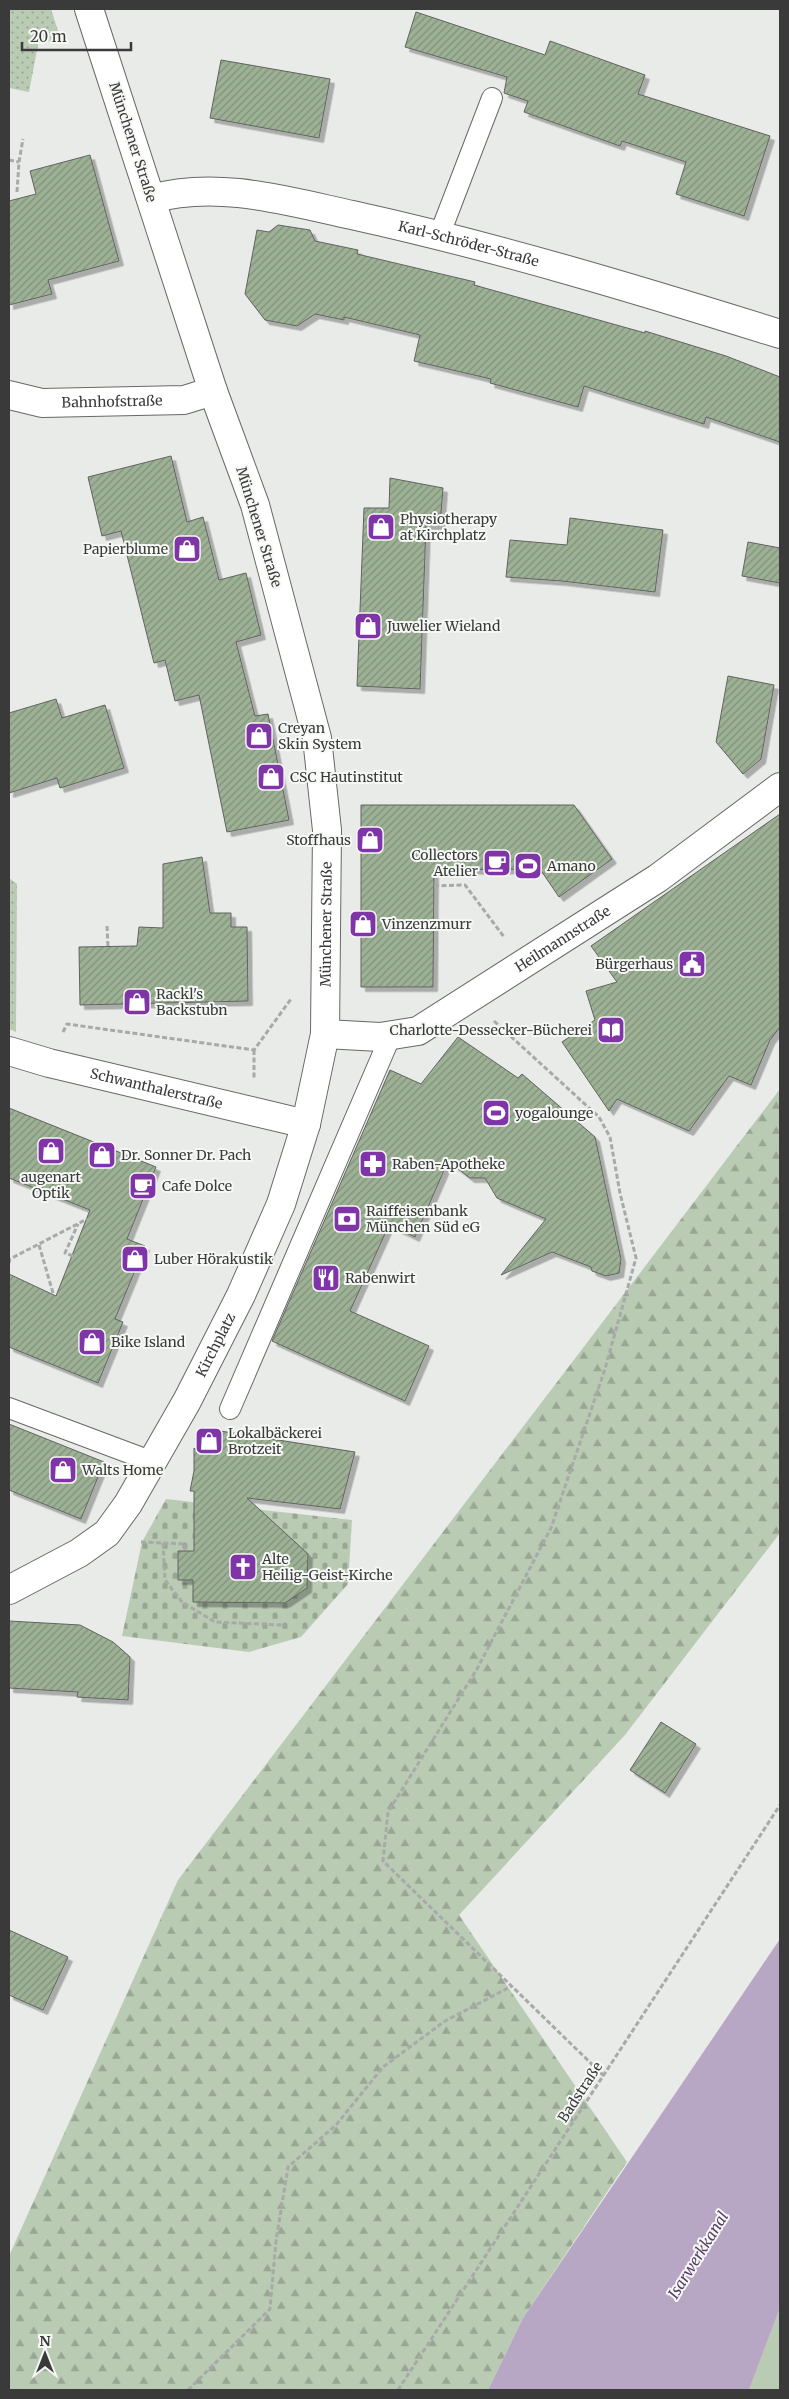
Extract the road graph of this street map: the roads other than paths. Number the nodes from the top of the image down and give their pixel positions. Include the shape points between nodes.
1 (89, 9) edge
2 (492, 98) dead end
3 (151, 199) junction
4 (439, 236) junction
5 (780, 334) edge
6 (213, 391) junction
7 (9, 395) edge
8 (780, 787) edge
9 (326, 1034) junction
10 (391, 1035) junction
11 (9, 1052) edge
12 (306, 1124) junction
13 (9, 1408) edge
14 (230, 1409) dead end
15 (153, 1462) junction
16 (9, 1590) edge

1 - 3 street, Münchener Straße
2 - 4 lane
3 - 4 street, Karl-Schröder-Straße via 170,193 243,192
3 - 6 street, Münchener Straße
4 - 5 street, Karl-Schröder-Straße via 602,278
6 - 7 street, Bahnhofstraße via 184,400 42,402
6 - 9 street, Münchener Straße via 255,505 317,738 327,830
8 - 10 street, Heilmannstraße via 658,878 418,1031
9 - 10 street, Heilmannstraße
9 - 12 street, Kirchplatz
10 - 14 lane
11 - 12 street, Schwanthalerstraße
12 - 15 street, Kirchplatz via 281,1204 241,1295
13 - 15 lane
15 - 16 street, Kirchplatz via 107,1533 79,1553

